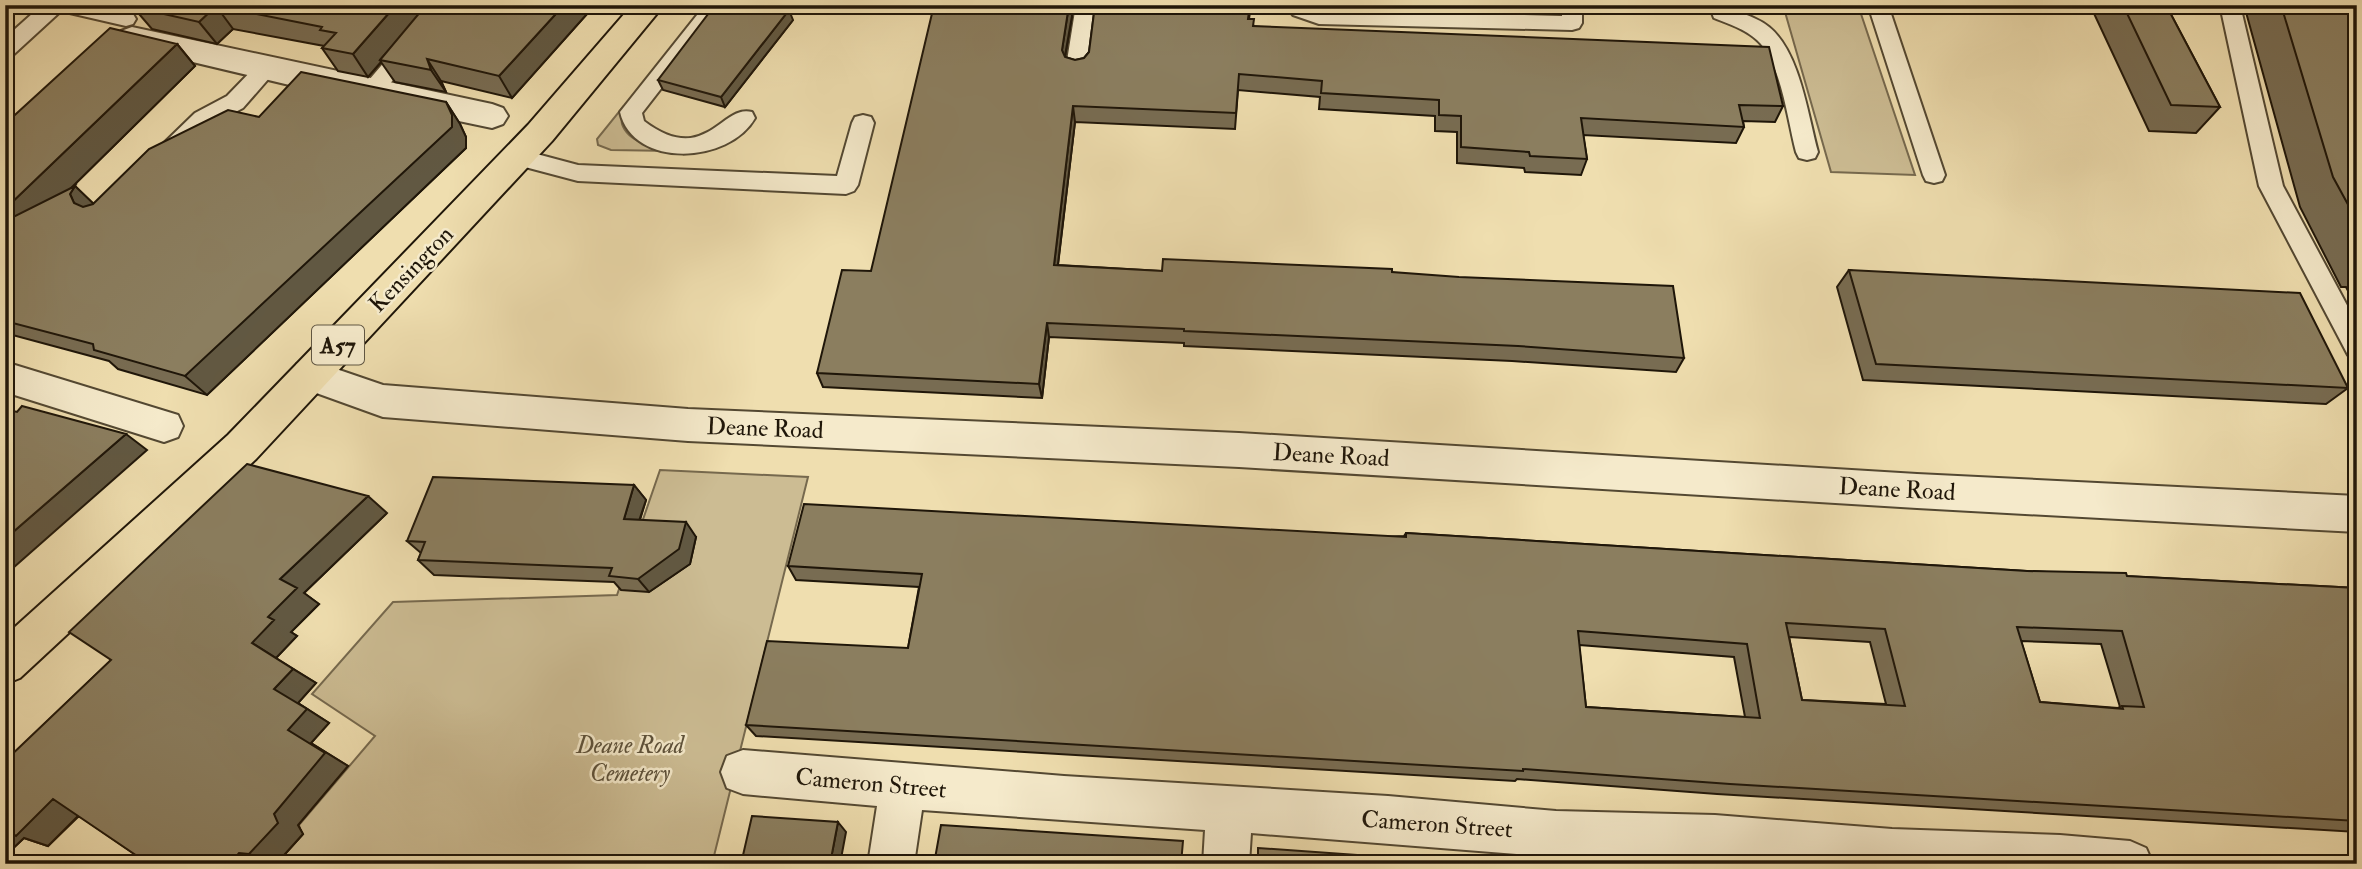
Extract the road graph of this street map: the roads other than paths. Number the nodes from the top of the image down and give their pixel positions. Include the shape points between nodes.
1 (55, 5) edge
2 (63, 5) edge
3 (445, 5) edge
4 (649, 5) edge
5 (716, 5) edge
6 (1083, 5) edge
7 (1295, 5) edge
8 (1572, 5) edge
9 (1719, 5) edge
10 (1878, 5) edge
11 (2230, 5) edge
12 (120, 25) edge
13 (5, 50) edge
14 (1077, 67) edge
15 (266, 69) junction
16 (371, 92) junction
17 (492, 116) dead end
18 (744, 118) dead end
19 (863, 123) dead end
20 (1807, 152) dead end
21 (518, 157) junction
22 (155, 167) edge
23 (1934, 175) dead end
24 (2357, 348) edge
25 (310, 375) junction
26 (5, 377) edge
27 (164, 426) dead end
28 (2357, 514) edge
29 (5, 664) edge
30 (743, 772) dead end
31 (903, 786) junction
32 (1230, 810) junction
33 (1558, 849) edge
34 (1894, 858) edge
35 (891, 864) edge
36 (1226, 864) edge
37 (2130, 864) edge

1 - 13 lane
2 - 12 lane
3 - 16 lane
4 - 21 main road, Kensington / A57
5 - 18 lane via 631,111 634,125 658,141 682,147 719,138
6 - 14 lane
7 - 8 lane via 1319,17 1572,23
9 - 20 lane via 1721,13 1768,38 1780,55
10 - 23 lane
11 - 24 lane via 2271,186
12 - 15 street
15 - 16 street
15 - 22 lane via 235,102 203,118
16 - 17 street
19 - 21 lane via 846,185 578,173
21 - 25 main road, Kensington / A57
25 - 28 street, Deane Road via 383,401 688,425 1239,450
25 - 29 main road, Kensington / A57 via 242,447
26 - 27 street
30 - 31 street, Cameron Street
31 - 32 street, Cameron Street
31 - 35 street
32 - 33 street, Cameron Street via 1388,819
32 - 36 street
33 - 34 street, Cameron Street via 1715,838
34 - 37 street, Cameron Street via 2060,858

